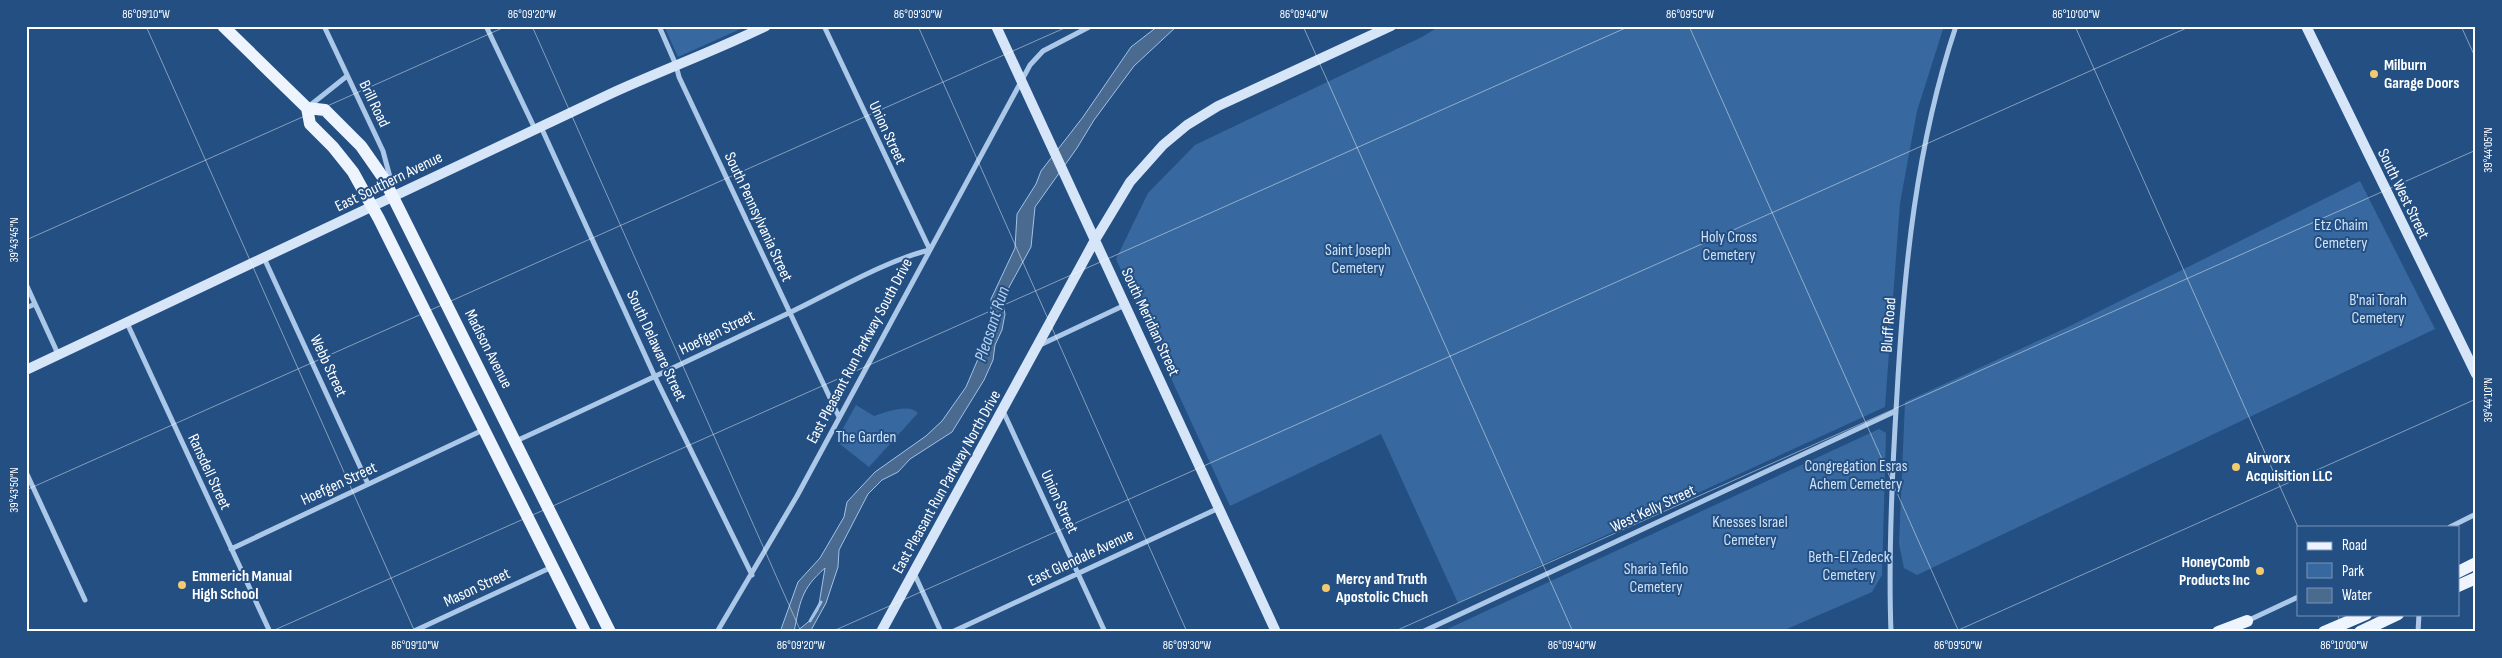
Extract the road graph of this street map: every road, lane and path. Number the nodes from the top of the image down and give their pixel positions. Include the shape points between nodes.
1 (224, 26) edge
2 (324, 26) edge
3 (486, 26) edge
4 (659, 26) edge
5 (766, 26) edge
6 (824, 26) edge
7 (996, 26) edge
8 (1091, 26) edge
9 (1391, 26) edge
10 (1956, 26) edge
11 (2306, 26) edge
12 (676, 65) junction
13 (347, 76) junction
14 (1021, 81) junction
15 (307, 108) junction
16 (538, 128) junction
17 (394, 196) junction
18 (373, 207) junction
19 (1095, 240) junction
20 (930, 250) junction
21 (264, 258) junction
22 (26, 284) edge
23 (35, 304) junction
24 (1126, 305) junction
25 (26, 308) edge
26 (789, 312) junction
27 (127, 323) junction
28 (1038, 346) junction
29 (58, 354) junction
30 (26, 370) edge
31 (2476, 374) edge
32 (655, 377) junction
33 (1003, 411) junction
34 (1896, 411) junction
35 (838, 416) junction
36 (484, 429) junction
37 (515, 441) junction
38 (26, 472) edge
39 (368, 484) junction
40 (1220, 508) junction
41 (2476, 514) edge
42 (2452, 526) edge
43 (231, 549) junction
44 (2476, 563) edge
45 (553, 567) junction
46 (2460, 571) edge
47 (914, 573) junction
48 (1078, 574) junction
49 (752, 575) junction
50 (2476, 578) edge
51 (2460, 585) edge
52 (2297, 597) edge
53 (85, 600) dead end
54 (2361, 616) edge
55 (2394, 616) edge
56 (2419, 616) edge
57 (2247, 622) joint
58 (270, 632) edge
59 (412, 632) edge
60 (585, 632) edge
61 (610, 632) edge
62 (717, 632) edge
63 (881, 632) edge
64 (941, 632) edge
65 (952, 632) edge
66 (1105, 632) edge
67 (1276, 632) edge
68 (1422, 632) edge
69 (1891, 632) edge
70 (2218, 632) edge
71 (2324, 632) edge
72 (2360, 632) edge
73 (2418, 632) edge

1 - 15 main road, Madison Avenue
2 - 13 street, Brill Road
3 - 16 street, South Delaware Street
4 - 12 street, South Pennsylvania Street
5 - 12 street, East Southern Avenue
6 - 20 street, Union Street
7 - 14 street, South Meridian Street
8 - 14 street, East Pleasant Run Parkway South Drive via 1039,54
9 - 19 street, East Pleasant Run Parkway North Drive via 1218,106 1187,125 1162,144 1130,182
10 - 34 street, Bluff Road via 1938,82 1918,179 1905,270
11 - 31 street, South West Street
12 - 16 street, East Southern Avenue
12 - 26 street, South Pennsylvania Street
13 - 15 street
13 - 17 street, Brill Road via 383,151
14 - 19 street, South Meridian Street
14 - 20 street, East Pleasant Run Parkway South Drive
15 - 17 main road, Madison Avenue via 325,110 348,132 373,161
15 - 18 main road, Madison Avenue via 310,124 353,172
16 - 17 street, East Southern Avenue
16 - 32 street, South Delaware Street
17 - 18 street, East Southern Avenue
17 - 37 main road, Madison Avenue
18 - 21 street, East Southern Avenue
18 - 36 main road, Madison Avenue
19 - 24 street, South Meridian Street
19 - 28 street, East Pleasant Run Parkway North Drive
20 - 26 street, Hoefgen Street
20 - 35 street, East Pleasant Run Parkway South Drive
21 - 27 street, East Southern Avenue
21 - 39 street, Webb Street
22 - 23 street
23 - 25 street
23 - 29 street
24 - 28 street
24 - 40 street, South Meridian Street
26 - 32 street, Hoefgen Street
26 - 35 street, South Pennsylvania Street
27 - 29 street, East Southern Avenue
27 - 43 street, Ransdell Street
28 - 33 street, East Pleasant Run Parkway North Drive
29 - 30 street, East Southern Avenue
32 - 37 street, Hoefgen Street
32 - 49 street, South Delaware Street
33 - 47 street, East Pleasant Run Parkway North Drive
33 - 48 street, Union Street
34 - 68 street, West Kelly Street
34 - 69 street, Bluff Road via 1890,550
35 - 49 street, East Pleasant Run Parkway South Drive
36 - 39 street, Hoefgen Street
36 - 45 main road, Madison Avenue
37 - 61 main road, Madison Avenue
38 - 53 street
39 - 43 street, Hoefgen Street
40 - 48 street, East Glendale Avenue
40 - 67 street, South Meridian Street
41 - 42 street
43 - 58 street, Ransdell Street
44 - 46 main road
45 - 59 street, Mason Street
45 - 60 main road, Madison Avenue
47 - 63 street, East Pleasant Run Parkway North Drive
47 - 64 street
48 - 65 street, East Glendale Avenue
48 - 66 street, Union Street
49 - 62 street, East Pleasant Run Parkway South Drive
50 - 51 main road
52 - 57 street
54 - 71 main road
55 - 72 main road
56 - 73 street
57 - 70 main road

